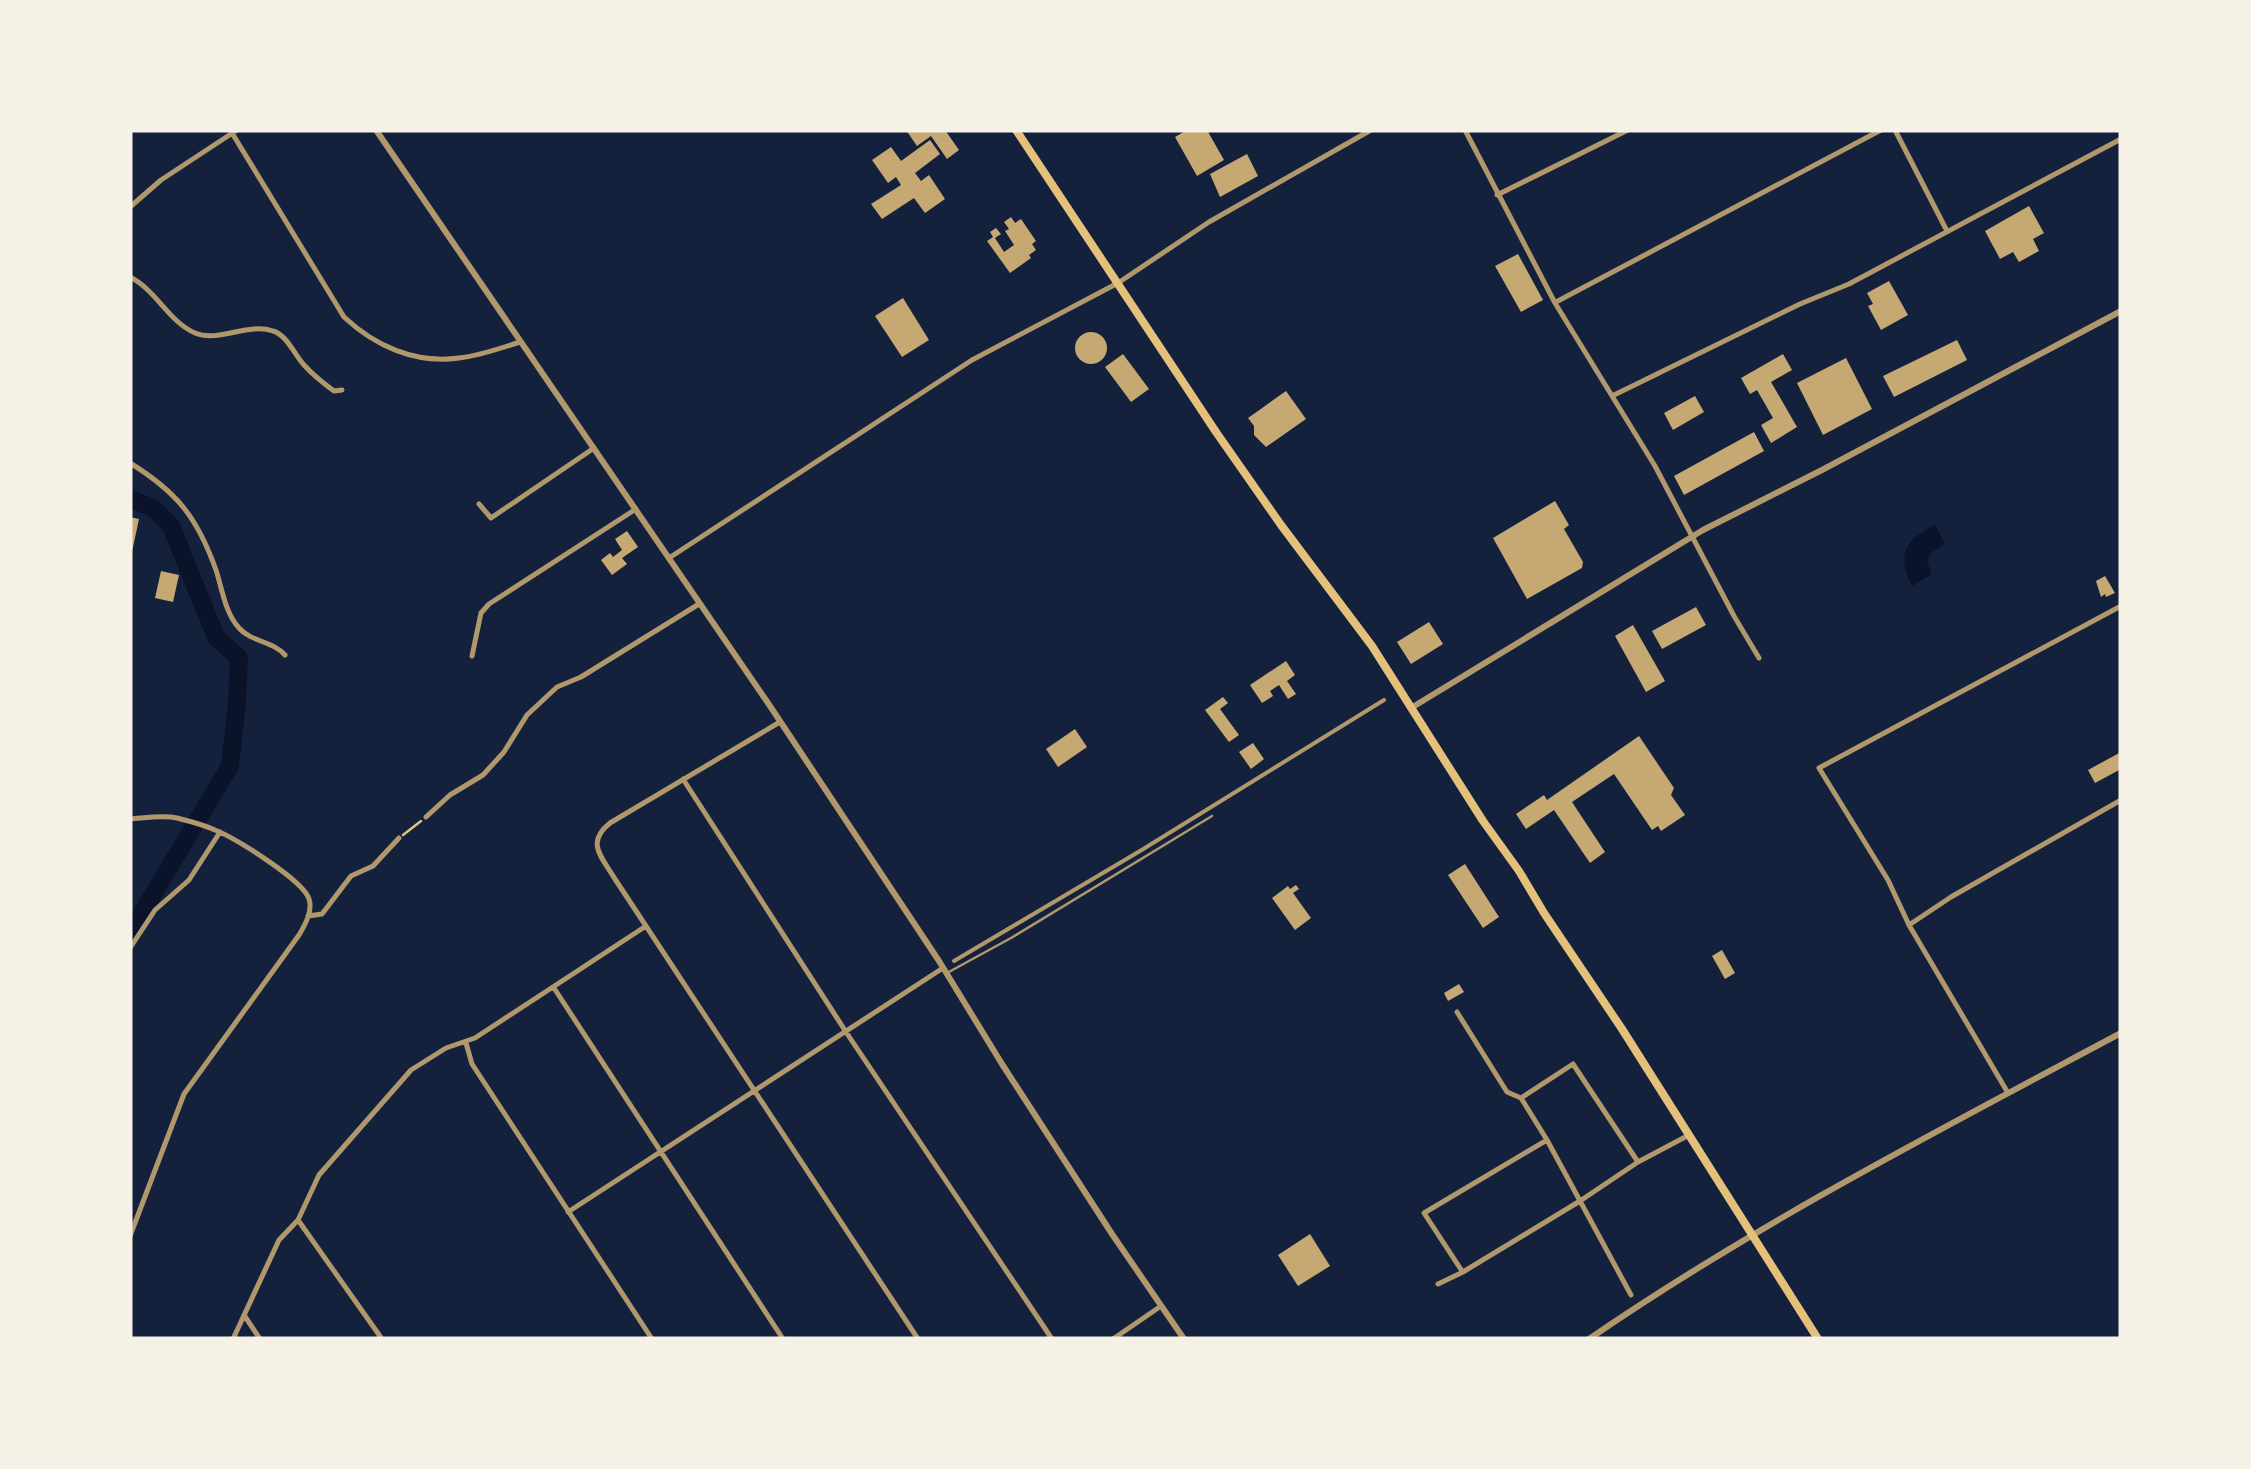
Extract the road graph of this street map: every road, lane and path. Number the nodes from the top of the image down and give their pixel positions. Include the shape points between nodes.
1 (376, 130) edge
2 (1016, 130) edge
3 (1371, 130) edge
4 (1466, 130) edge
5 (1628, 130) edge
6 (1880, 130) edge
7 (1894, 130) edge
8 (234, 131) edge
9 (2121, 139) edge
10 (1498, 195) junction
11 (130, 206) edge
12 (1947, 231) junction
13 (130, 278) edge
14 (1118, 284) junction
15 (1555, 302) junction
16 (2121, 312) edge
17 (520, 342) junction
18 (342, 390) dead end
19 (1612, 396) junction
20 (594, 448) junction
21 (130, 462) edge
22 (479, 504) dead end
23 (636, 509) junction
24 (1693, 536) junction
25 (669, 558) junction
26 (699, 604) junction
27 (2121, 606) edge
28 (285, 655) dead end
29 (472, 656) dead end
30 (1759, 658) dead end
31 (1384, 700) dead end
32 (1412, 708) junction
33 (780, 722) junction
34 (683, 779) junction
35 (2121, 800) edge
36 (1212, 816) dead end
37 (426, 818) joint
38 (130, 819) edge
39 (220, 832) junction
40 (399, 838) joint
41 (308, 916) junction
42 (1909, 925) junction
43 (646, 926) junction
44 (130, 948) edge
45 (954, 961) dead end
46 (944, 971) junction
47 (554, 988) junction
48 (1457, 1012) dead end
49 (846, 1032) junction
50 (2121, 1033) edge
51 (466, 1043) junction
52 (753, 1092) junction
53 (2008, 1092) junction
54 (1522, 1098) junction
55 (1689, 1135) junction
56 (1547, 1140) junction
57 (662, 1153) junction
58 (1638, 1162) junction
59 (1580, 1202) junction
60 (568, 1212) junction
61 (298, 1220) junction
62 (1753, 1234) junction
63 (130, 1236) edge
64 (1462, 1272) junction
65 (1438, 1284) dead end
66 (1630, 1295) dead end
67 (1161, 1306) junction
68 (244, 1315) junction
69 (232, 1339) edge
70 (260, 1339) edge
71 (382, 1339) edge
72 (652, 1339) edge
73 (783, 1339) edge
74 (918, 1339) edge
75 (1052, 1339) edge
76 (1113, 1339) edge
77 (1184, 1339) edge
78 (1589, 1339) edge
79 (1818, 1339) edge

1 - 17 street
2 - 14 main road
3 - 14 street via 1210,222
4 - 10 street
5 - 10 street
6 - 15 street
7 - 12 street
8 - 11 street
8 - 17 street via 344,316 364,336 432,358
9 - 12 street
10 - 15 street
12 - 19 street
13 - 18 street via 198,334 278,332 302,364
14 - 25 street via 972,360
14 - 32 main road
15 - 19 street
16 - 24 street
17 - 20 street
19 - 24 street
20 - 22 street via 491,518
20 - 23 street
21 - 28 street via 192,516 239,629
23 - 25 street
23 - 29 street via 489,604
24 - 30 street
24 - 32 street
25 - 26 street
26 - 33 street
26 - 37 street via 557,687 483,775
27 - 42 street via 1820,768
31 - 45 street
32 - 55 main road
33 - 34 street
33 - 46 street
34 - 43 street via 610,823 596,839
34 - 49 street
35 - 42 street
36 - 46 lane
37 - 40 path
38 - 39 street via 174,818
39 - 41 street via 295,882 311,904
39 - 44 street
40 - 41 street via 373,866 351,876 322,914
41 - 63 street via 184,1094
42 - 53 street
43 - 47 street
43 - 52 street
46 - 49 street
46 - 67 street
47 - 51 street
47 - 57 street
48 - 54 street via 1507,1092
49 - 52 street
49 - 75 street
50 - 53 street
51 - 60 street via 472,1064
51 - 61 street via 411,1070 319,1175
52 - 57 street
52 - 74 street
53 - 62 street
54 - 56 street
54 - 58 street via 1573,1064
55 - 58 street
55 - 62 main road
56 - 59 street
56 - 64 street via 1424,1213
57 - 60 street
57 - 73 street
58 - 59 street
59 - 64 street
59 - 66 street
60 - 72 street
61 - 68 street via 279,1240
61 - 71 street
62 - 78 street
62 - 79 main road
64 - 65 street
67 - 76 street
67 - 77 street
68 - 69 street
68 - 70 street

